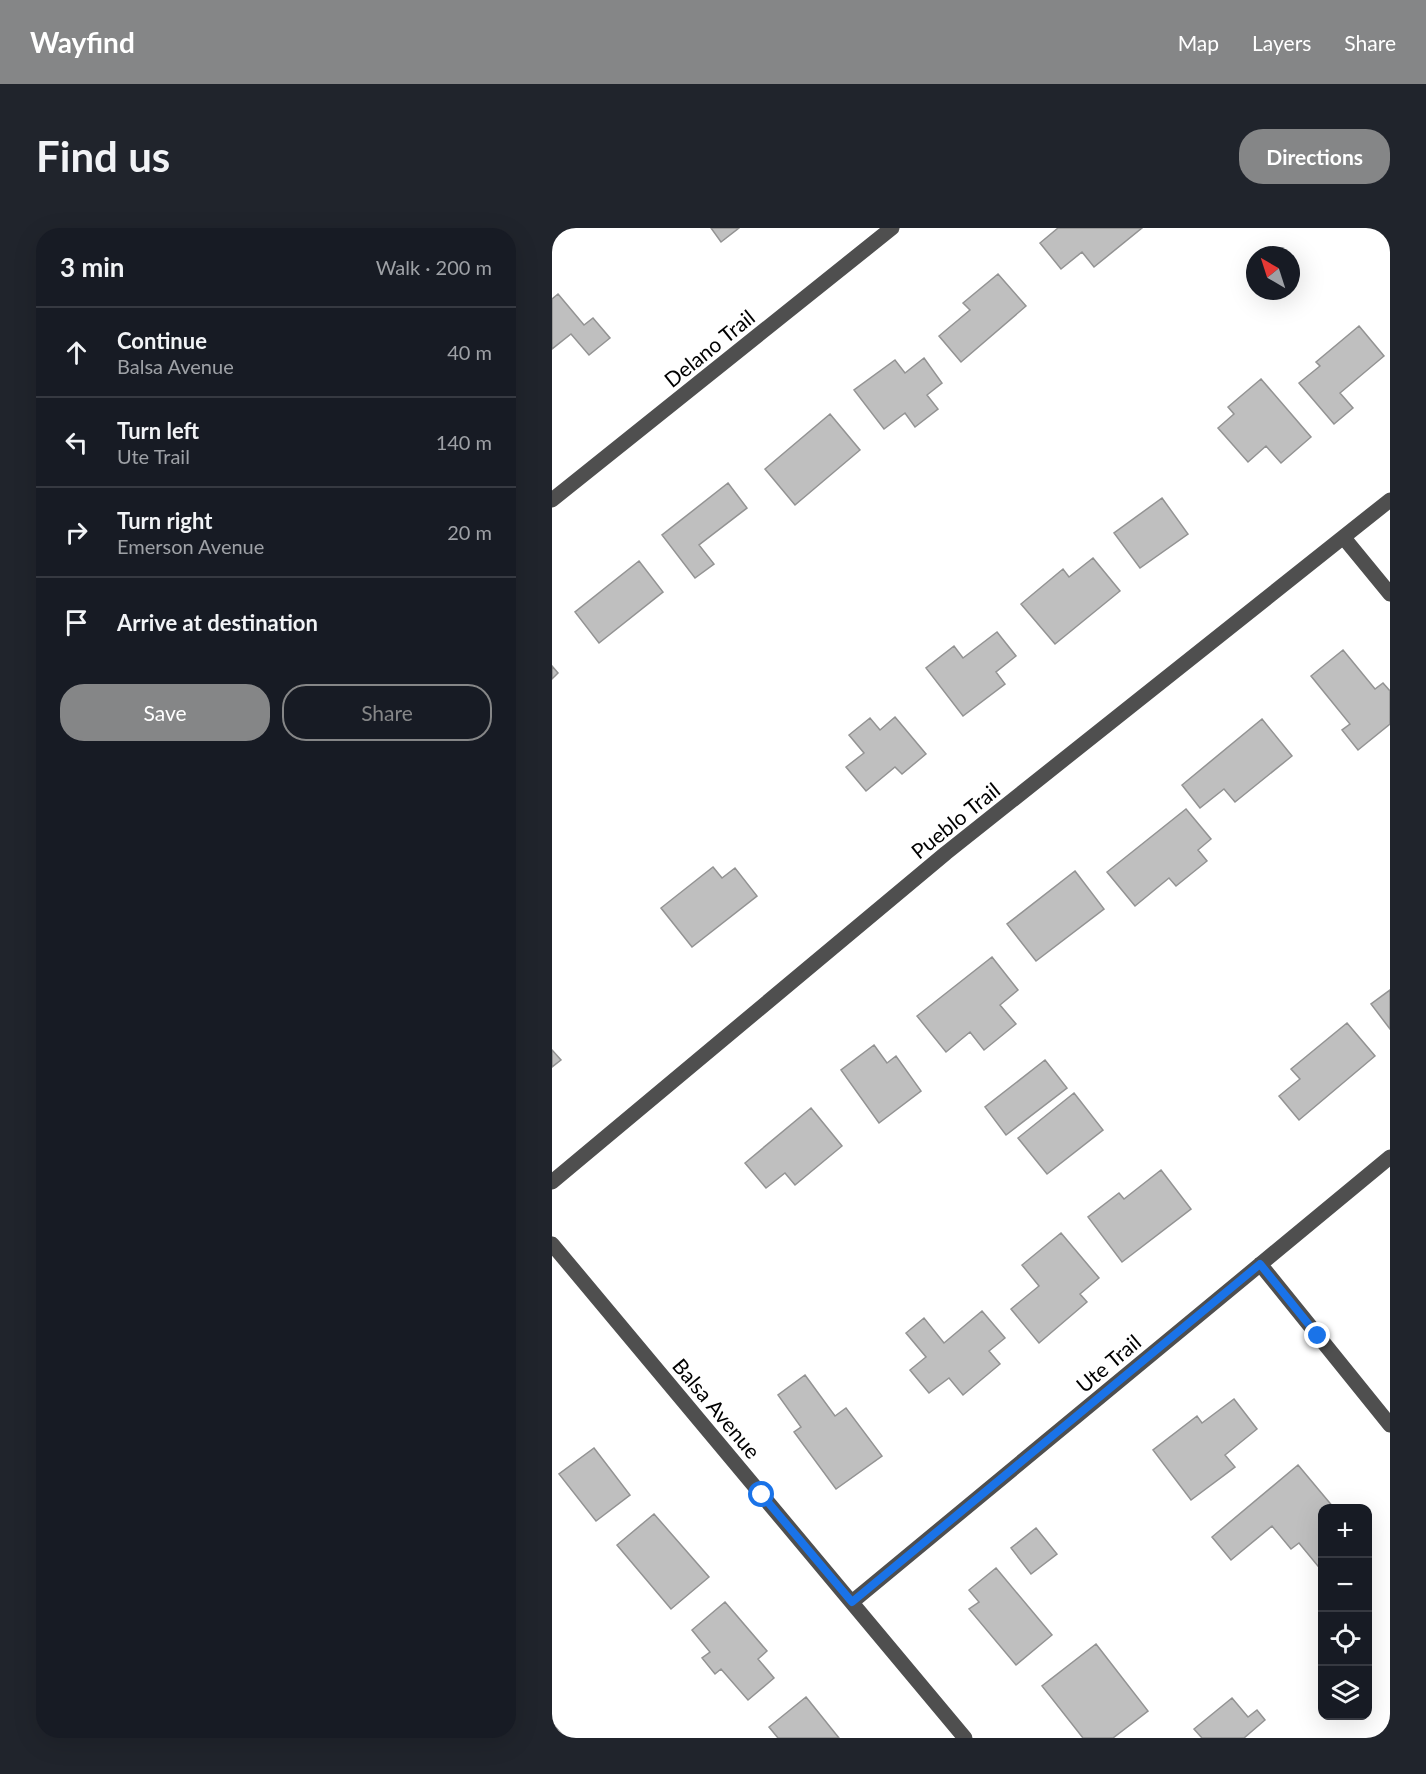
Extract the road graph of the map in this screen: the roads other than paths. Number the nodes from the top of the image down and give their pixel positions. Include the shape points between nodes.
1 (892, 228) edge
2 (552, 500) edge
3 (1390, 500) edge
4 (1344, 538) junction
5 (1390, 594) edge
6 (1390, 1157) edge
7 (552, 1182) edge
8 (552, 1245) edge
9 (1260, 1264) junction
10 (1390, 1425) edge
11 (852, 1602) junction
12 (965, 1738) edge

1 - 2 street, Delano Trail
3 - 4 street, Pueblo Trail
4 - 5 street
4 - 7 street, Pueblo Trail via 946,853
6 - 9 street, Ute Trail
8 - 11 street, Balsa Avenue
9 - 10 street
9 - 11 street, Ute Trail
11 - 12 street, Balsa Avenue

